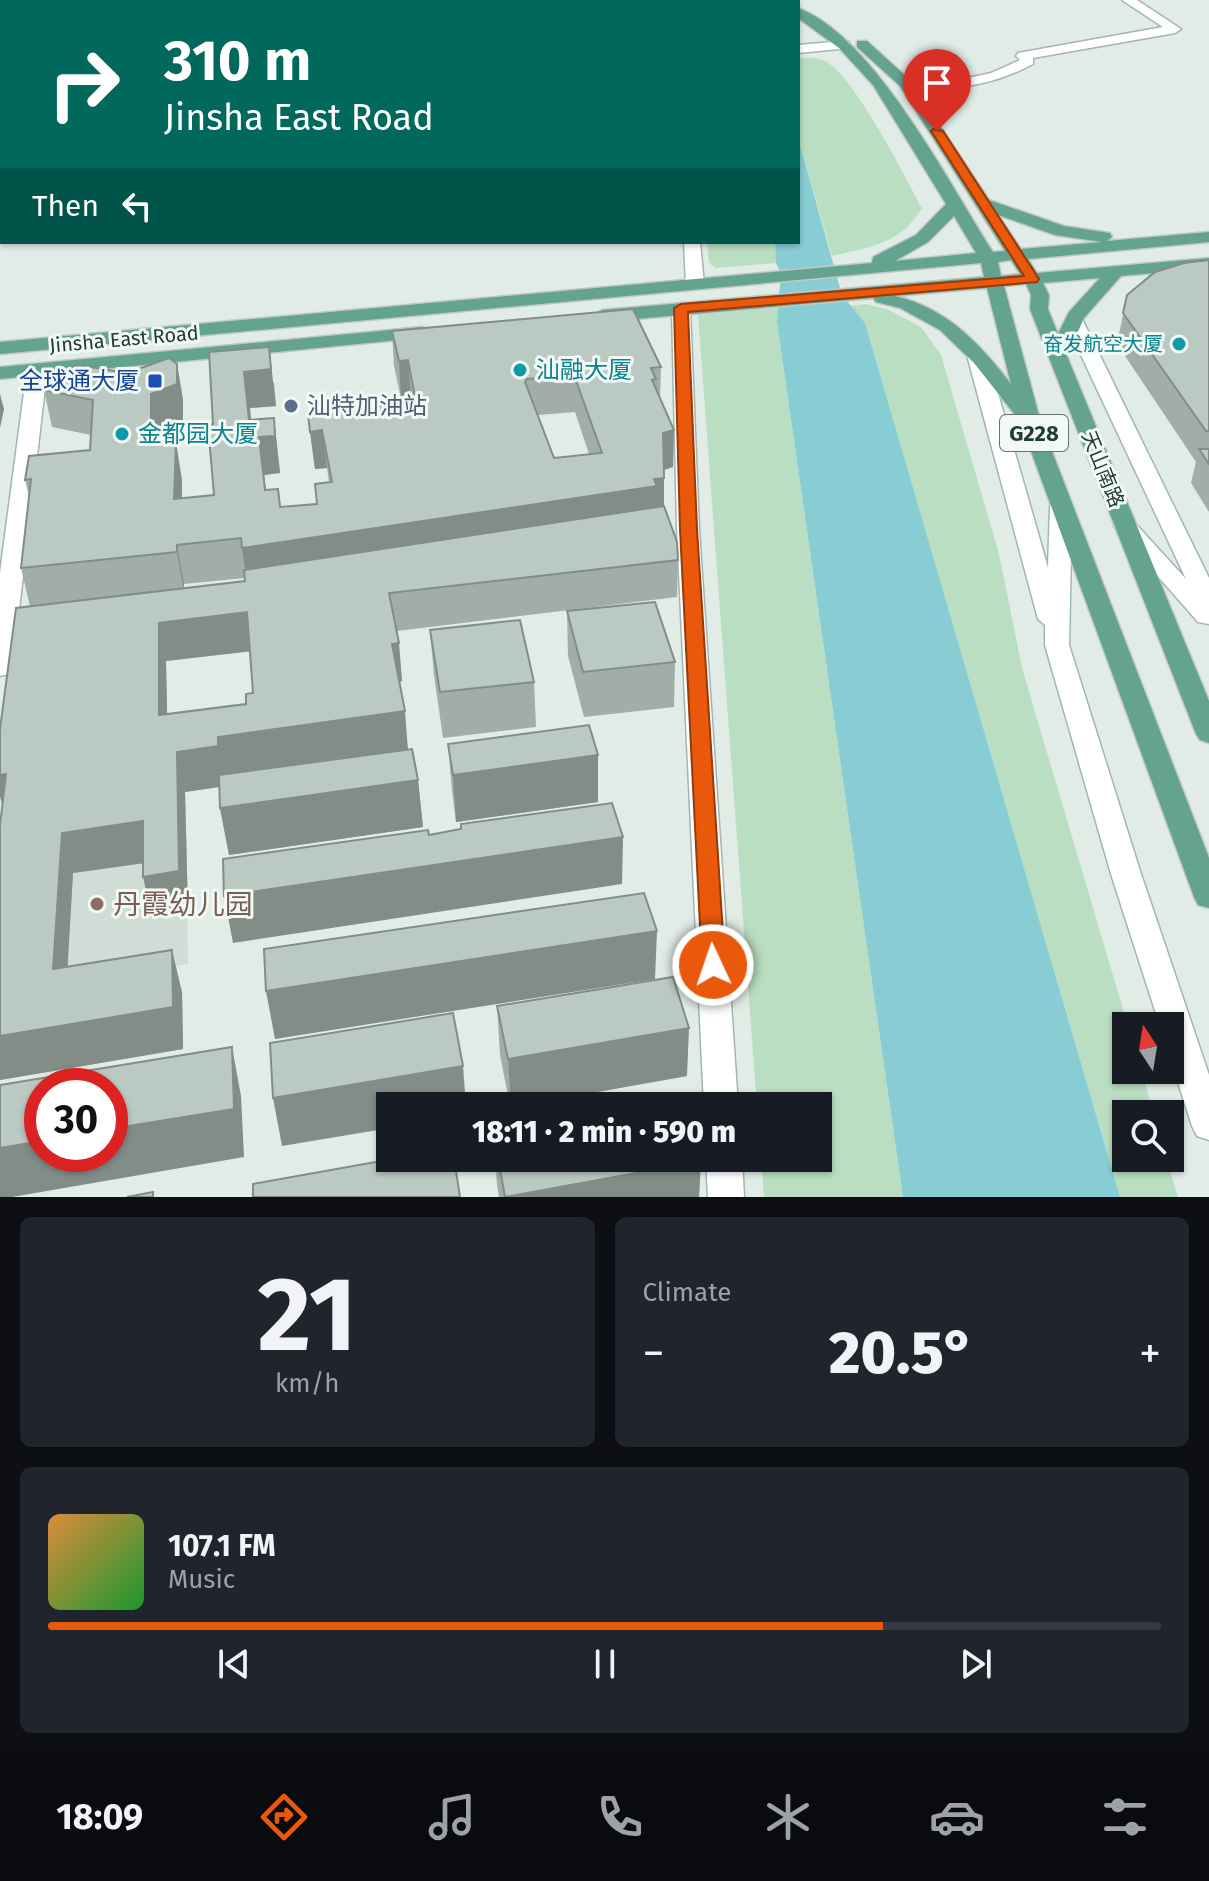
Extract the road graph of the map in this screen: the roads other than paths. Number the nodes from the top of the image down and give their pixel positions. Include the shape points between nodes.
1 (1128, 0) edge
2 (800, 1) edge
3 (800, 13) edge
4 (844, 45) junction
5 (800, 49) edge
6 (905, 83) junction
7 (955, 204) junction
8 (984, 204) junction
9 (1209, 237) edge
10 (1190, 239) junction
11 (692, 244) edge
12 (1019, 255) junction
13 (988, 258) junction
14 (1209, 263) edge
15 (849, 270) junction
16 (1115, 272) junction
17 (1032, 279) junction
18 (997, 282) junction
19 (695, 284) junction
20 (852, 293) junction
21 (681, 308) junction
22 (585, 317) edge
23 (1074, 321) junction
24 (442, 331) edge
25 (0, 348) edge
26 (977, 355) junction
27 (1058, 356) junction
28 (37, 370) junction
29 (0, 373) edge
30 (1031, 423) junction
31 (1061, 506) junction
32 (1125, 526) junction
33 (688, 529) junction
34 (657, 534) edge
35 (1209, 603) edge
36 (1209, 619) edge
37 (65, 627) edge
38 (2, 637) edge
39 (1057, 645) junction
40 (0, 668) edge
41 (1209, 734) edge
42 (1209, 897) edge
43 (720, 1092) edge
44 (1209, 1126) edge
45 (725, 1172) edge
46 (726, 1197) edge

1 - 6 street via 1175,29 1023,56 1028,61 1010,72 974,84
2 - 6 main road, 天山南路 / G228 via 837,22
3 - 4 main road, G228
4 - 5 street
4 - 7 main road, G228 via 879,83
6 - 8 main road, 天山南路 / G228
7 - 13 main road, G228
7 - 15 main road via 925,238 902,253
8 - 10 main road via 1061,231
8 - 12 main road, 天山南路 / G228
9 - 10 main road, Jinsha East Road
10 - 12 main road, Jinsha East Road
11 - 19 street
12 - 13 main road, Jinsha East Road
12 - 17 main road, 天山南路 / G228
13 - 15 main road, Jinsha East Road
13 - 18 main road, G228
14 - 16 main road
15 - 19 main road, Jinsha East Road
16 - 17 main road
16 - 23 main road
17 - 18 main road
17 - 27 main road, 天山南路 / G228
18 - 20 main road
18 - 30 main road, G228
19 - 25 main road, Jinsha East Road
20 - 21 main road
20 - 26 main road via 923,309 944,321
21 - 22 main road
21 - 33 street
23 - 27 main road
23 - 35 street
24 - 28 main road, Jinsha East Road
26 - 30 main road
26 - 39 street
27 - 32 main road, 天山南路 / G228
28 - 29 main road, Jinsha East Road
28 - 38 street
30 - 31 main road, G228
31 - 39 street
31 - 42 main road, G228
32 - 36 street
32 - 41 main road, 天山南路 / G228
33 - 34 street
33 - 43 street
37 - 38 street
38 - 40 street
39 - 44 street
45 - 46 street

